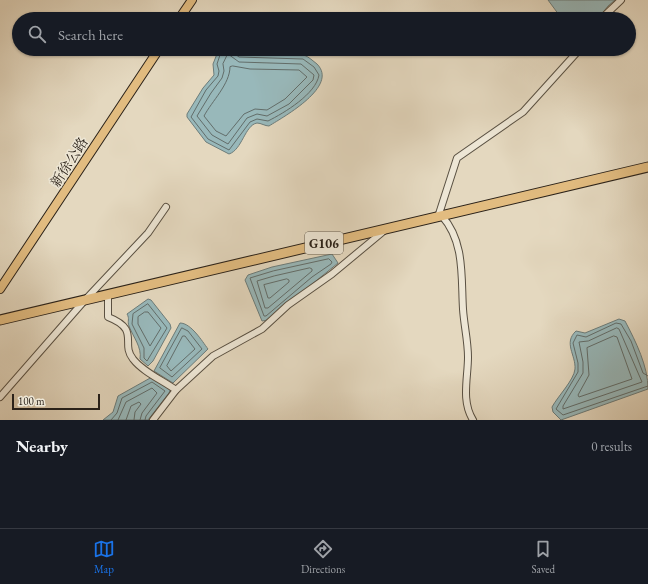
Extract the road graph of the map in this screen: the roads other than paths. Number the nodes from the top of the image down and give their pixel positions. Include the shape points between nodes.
1 (192, 0) edge
2 (621, 0) edge
3 (184, 12) edge
4 (608, 12) edge
5 (154, 56) edge
6 (574, 56) edge
7 (648, 167) edge
8 (166, 207) dead end
9 (440, 216) junction
10 (386, 229) junction
11 (0, 289) edge
12 (108, 294) junction
13 (84, 300) junction
14 (0, 320) edge
15 (176, 390) junction
16 (0, 397) edge
17 (153, 420) edge
18 (473, 420) edge

1 - 3 main road
2 - 4 street
5 - 11 main road, 新徐公路
6 - 9 street via 523,112 457,158
7 - 9 highway, G106
8 - 13 street via 148,233
9 - 10 highway, G106
9 - 18 street via 451,228 463,278 468,357 465,396
10 - 12 highway, G106
10 - 15 street via 332,274 288,305 262,329 213,356
12 - 13 highway, G106
12 - 15 street via 108,317 119,322 128,332 127,346 132,358
13 - 14 highway, G106
13 - 16 street
15 - 17 street

